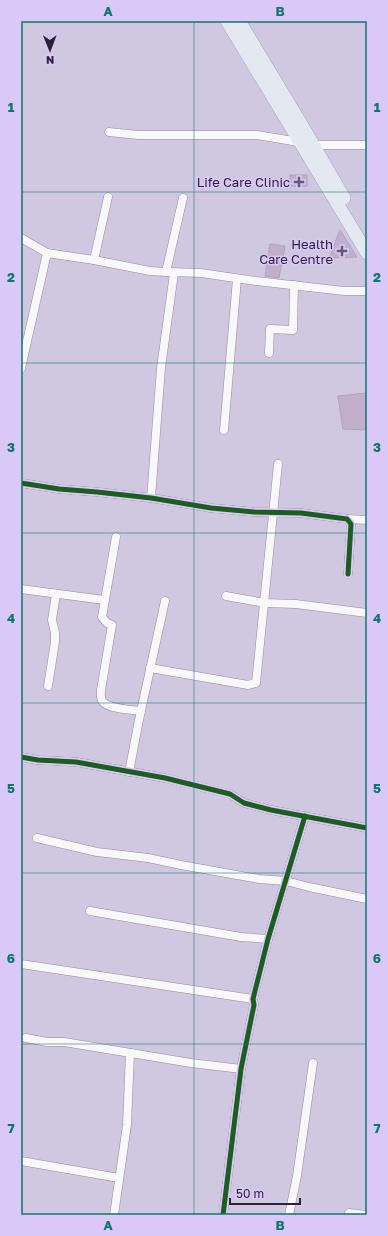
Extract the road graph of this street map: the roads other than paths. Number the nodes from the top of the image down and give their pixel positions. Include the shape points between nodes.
1 (226, 21) edge
2 (239, 21) edge
3 (110, 132) dead end
4 (300, 142) junction
5 (367, 145) edge
6 (314, 146) junction
7 (108, 197) dead end
8 (183, 198) dead end
9 (21, 238) edge
10 (367, 238) edge
11 (47, 253) junction
12 (367, 253) edge
13 (94, 260) junction
14 (170, 272) junction
15 (237, 279) junction
16 (294, 285) junction
17 (367, 291) edge
18 (269, 353) dead end
19 (21, 368) edge
20 (224, 430) dead end
21 (278, 464) dead end
22 (21, 483) edge
23 (151, 498) junction
24 (272, 512) junction
25 (347, 519) junction
26 (367, 520) edge
27 (116, 537) dead end
28 (348, 574) dead end
29 (21, 589) edge
30 (56, 594) junction
31 (226, 596) dead end
32 (104, 600) junction
33 (165, 601) dead end
34 (264, 603) junction
35 (367, 613) edge
36 (150, 668) junction
37 (48, 686) dead end
38 (141, 711) junction
39 (21, 756) edge
40 (130, 772) junction
41 (305, 816) junction
42 (367, 828) edge
43 (37, 838) dead end
44 (286, 881) junction
45 (367, 899) edge
46 (90, 911) dead end
47 (268, 939) junction
48 (21, 964) edge
49 (253, 999) junction
50 (26, 1038) dead end
51 (130, 1053) junction
52 (313, 1063) dead end
53 (241, 1069) junction
54 (21, 1161) edge
55 (119, 1178) junction
56 (349, 1212) dead end
57 (114, 1215) edge
58 (223, 1215) edge
59 (289, 1215) edge
60 (367, 1215) edge

1 - 4 main road
2 - 6 main road
3 - 4 street via 138,135 257,135
4 - 12 main road
5 - 6 street
6 - 10 main road
7 - 13 street
8 - 14 street
9 - 11 street
11 - 13 street
11 - 19 street
13 - 14 street via 150,271
14 - 15 street via 201,273
14 - 23 street
15 - 16 street
15 - 20 street
16 - 17 street
16 - 18 street via 293,330 270,329
21 - 24 street
22 - 23 street
23 - 24 street via 211,508
24 - 25 street
24 - 34 street
25 - 26 street
25 - 28 street via 351,524
27 - 32 street
29 - 30 street
30 - 32 street
30 - 37 street via 52,620 55,633
31 - 34 street
32 - 38 street via 102,617 112,625 100,690 103,702 111,707
33 - 36 street
34 - 35 street via 296,604
34 - 36 street via 256,683 248,685
36 - 38 street
38 - 40 street
39 - 40 street via 38,760 76,762
40 - 41 street via 230,794 244,803
41 - 42 street
41 - 44 street
43 - 44 street via 97,852 148,858 259,879
44 - 45 street
44 - 47 street
46 - 47 street via 241,937
47 - 49 street
48 - 49 street
49 - 53 street
50 - 51 street
51 - 53 street
51 - 55 street via 127,1125
52 - 59 street
53 - 58 street
54 - 55 street
55 - 57 street
56 - 60 street

